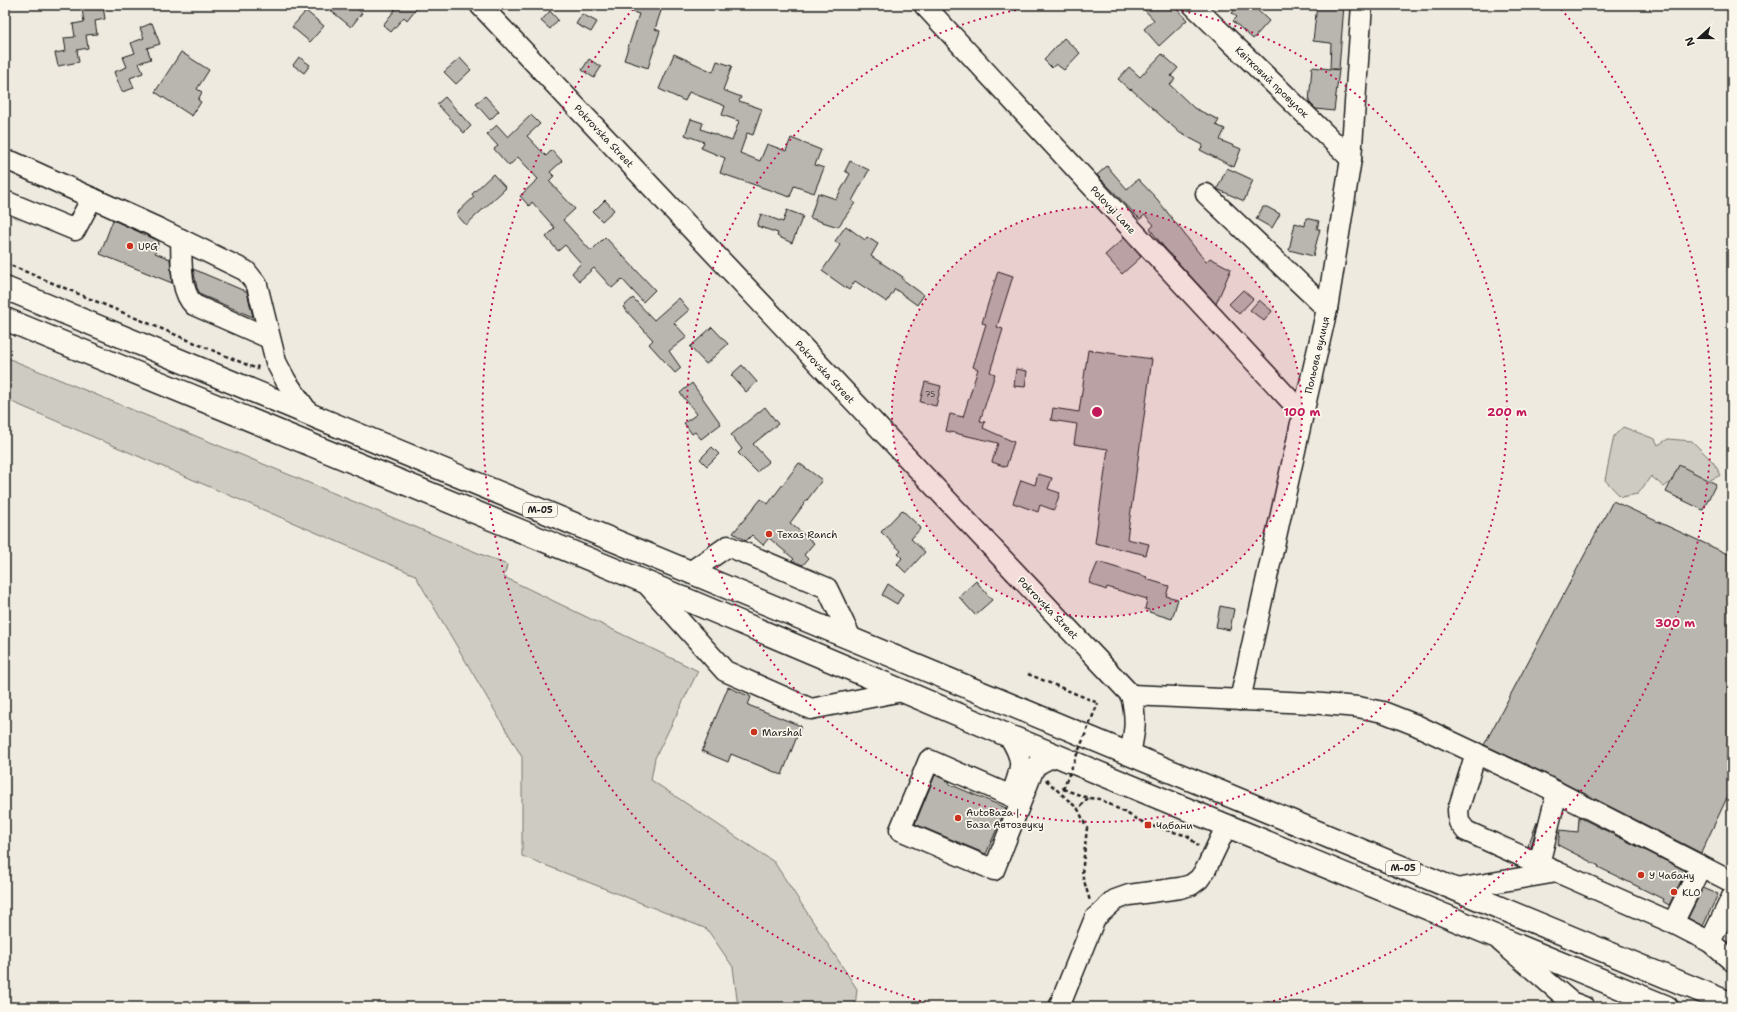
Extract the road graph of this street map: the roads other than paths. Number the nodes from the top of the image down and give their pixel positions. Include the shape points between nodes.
1 (480, 5) edge
2 (924, 5) edge
3 (1193, 5) edge
4 (1362, 5) edge
5 (1351, 159) junction
6 (5, 162) edge
7 (1206, 194) dead end
8 (92, 198) junction
9 (5, 200) edge
10 (181, 239) junction
11 (5, 288) edge
12 (1327, 309) junction
13 (5, 319) edge
14 (269, 338) junction
15 (1303, 414) junction
16 (310, 415) junction
17 (690, 572) junction
18 (645, 582) junction
19 (851, 638) junction
20 (902, 691) junction
21 (1131, 696) junction
22 (1240, 700) junction
23 (1009, 736) junction
24 (1476, 753) junction
25 (1130, 754) junction
26 (1059, 756) junction
27 (1557, 792) junction
28 (1227, 825) junction
29 (1701, 866) junction
30 (1548, 868) junction
31 (1732, 882) edge
32 (1456, 890) junction
33 (1732, 897) edge
34 (1673, 923) junction
35 (1494, 935) junction
36 (1710, 942) junction
37 (1732, 961) edge
38 (1732, 1004) edge
39 (1059, 1007) edge
40 (1584, 1007) edge
41 (1667, 1007) edge

1 - 21 street, Pokrovska Street
2 - 15 street, Polovyi Lane
3 - 5 street, Квітковий провулок
4 - 5 street, Польова вулиця
5 - 12 street, Польова вулиця
6 - 8 street via 13,162
7 - 12 street
8 - 9 street via 76,230
8 - 10 street
10 - 14 street via 246,271 257,284
10 - 14 street via 184,289 188,300
11 - 16 highway, М-05
12 - 15 street, Польова вулиця
13 - 18 highway, М-05
14 - 16 street via 276,362 286,381
15 - 22 street, Польова вулиця
16 - 17 highway, М-05
17 - 19 highway, М-05
17 - 19 street via 728,546 827,588
18 - 20 highway, М-05
18 - 20 street via 725,671 811,709
19 - 25 highway, М-05
20 - 23 highway, М-05
21 - 22 street
21 - 25 street via 1135,730
22 - 24 street via 1350,706 1383,712
23 - 26 highway, М-05
23 - 26 street via 1016,747 1022,767 1011,796 929,760 900,830 994,870 1034,768 1048,759
24 - 27 street
24 - 30 street via 1458,810 1459,822 1466,831
25 - 32 highway, М-05
26 - 28 highway, М-05
27 - 29 street
27 - 30 street
28 - 35 highway, М-05
28 - 39 street via 1206,869 1191,885 1129,895 1115,900 1095,918
29 - 31 street
29 - 34 street
30 - 32 street
30 - 34 street
32 - 38 highway, М-05
33 - 36 street
34 - 36 street
35 - 40 street via 1571,1002
35 - 41 highway, М-05
36 - 37 street

